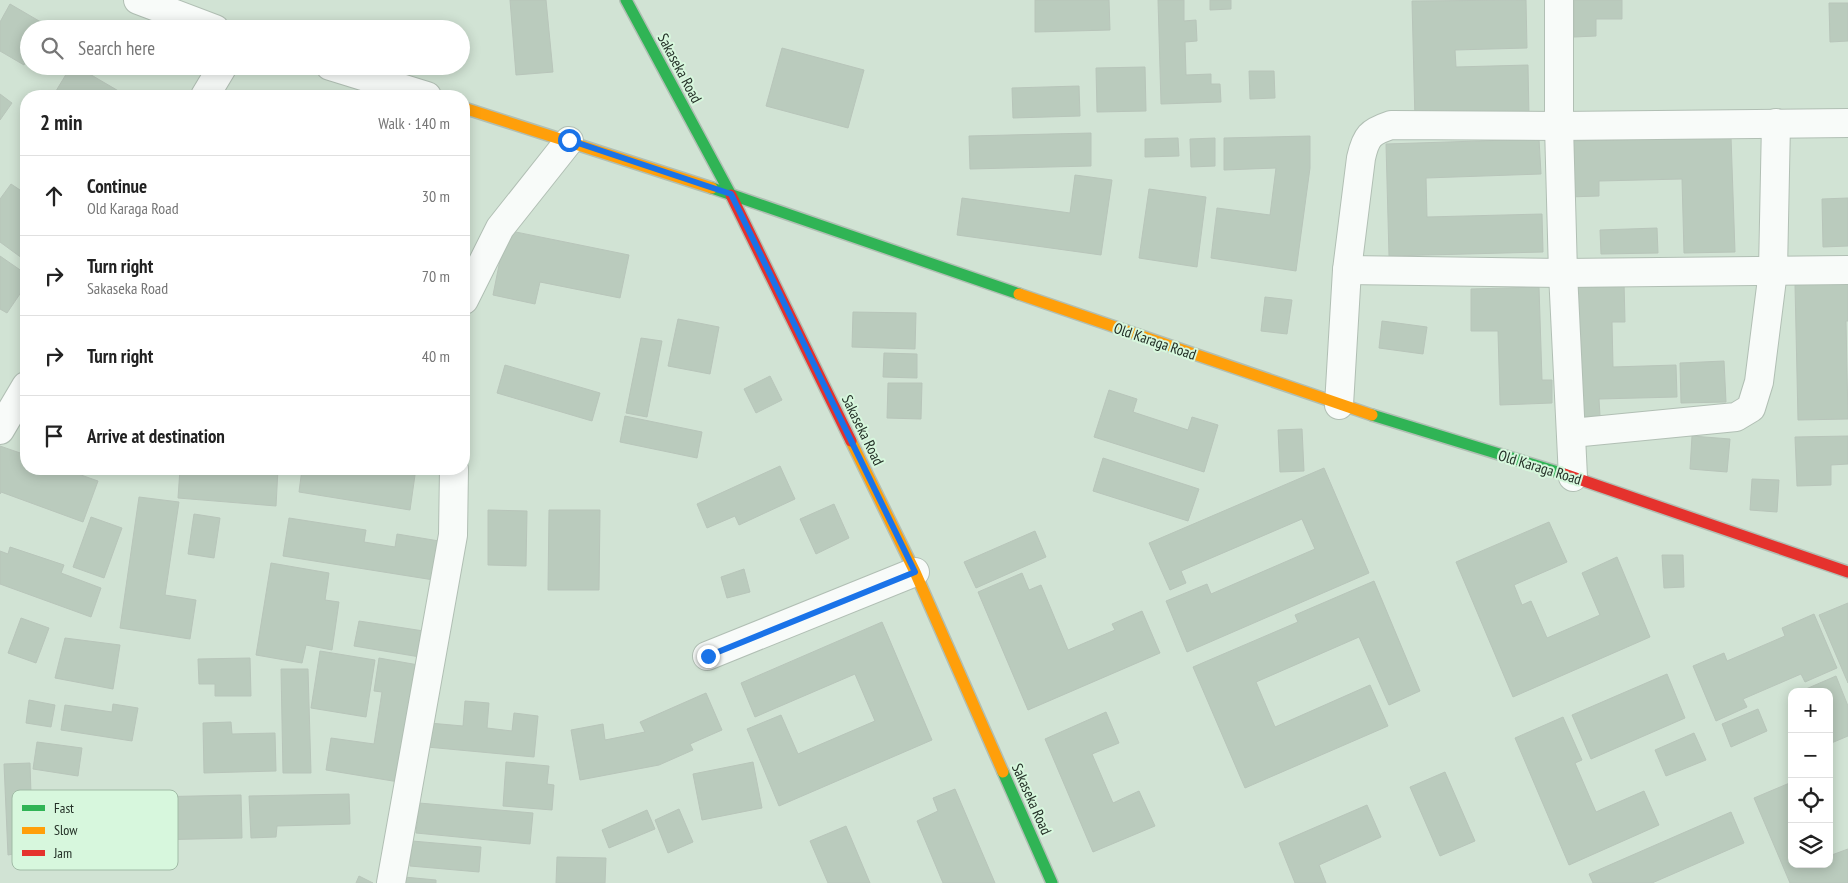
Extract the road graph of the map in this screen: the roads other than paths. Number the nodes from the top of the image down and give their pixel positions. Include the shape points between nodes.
1 (138, 0) edge
2 (626, 0) edge
3 (1559, 0) edge
4 (191, 20) edge
5 (218, 75) edge
6 (359, 75) edge
7 (209, 90) edge
8 (408, 90) edge
9 (470, 110) edge
10 (1776, 123) junction
11 (1848, 123) edge
12 (1559, 126) junction
13 (569, 140) junction
14 (731, 194) junction
15 (1347, 270) junction
16 (1848, 270) edge
17 (1773, 271) junction
18 (1563, 273) junction
19 (470, 288) edge
20 (20, 396) edge
21 (1339, 405) junction
22 (0, 430) edge
23 (1572, 433) junction
24 (454, 475) edge
25 (1573, 477) junction
26 (915, 572) junction
27 (1848, 572) edge
28 (708, 656) dead end
29 (391, 883) edge
30 (1052, 883) edge

1 - 4 street
2 - 14 street, Sakaseka Road
3 - 12 street
5 - 7 street
6 - 8 street
9 - 13 street, Old Karaga Road
10 - 11 street
10 - 12 street
10 - 17 street
12 - 15 street via 1391,125 1373,131 1364,143 1361,158
12 - 18 street
13 - 14 street, Old Karaga Road
13 - 19 street via 500,228
14 - 21 street, Old Karaga Road
14 - 26 street, Sakaseka Road
15 - 18 street
15 - 21 street
16 - 17 street
17 - 18 street
17 - 23 street via 1758,382 1751,408 1736,417
18 - 23 street
20 - 22 street
21 - 25 street, Old Karaga Road
23 - 25 street
24 - 29 street via 453,535
25 - 27 street, Old Karaga Road
26 - 28 street
26 - 30 street, Sakaseka Road

